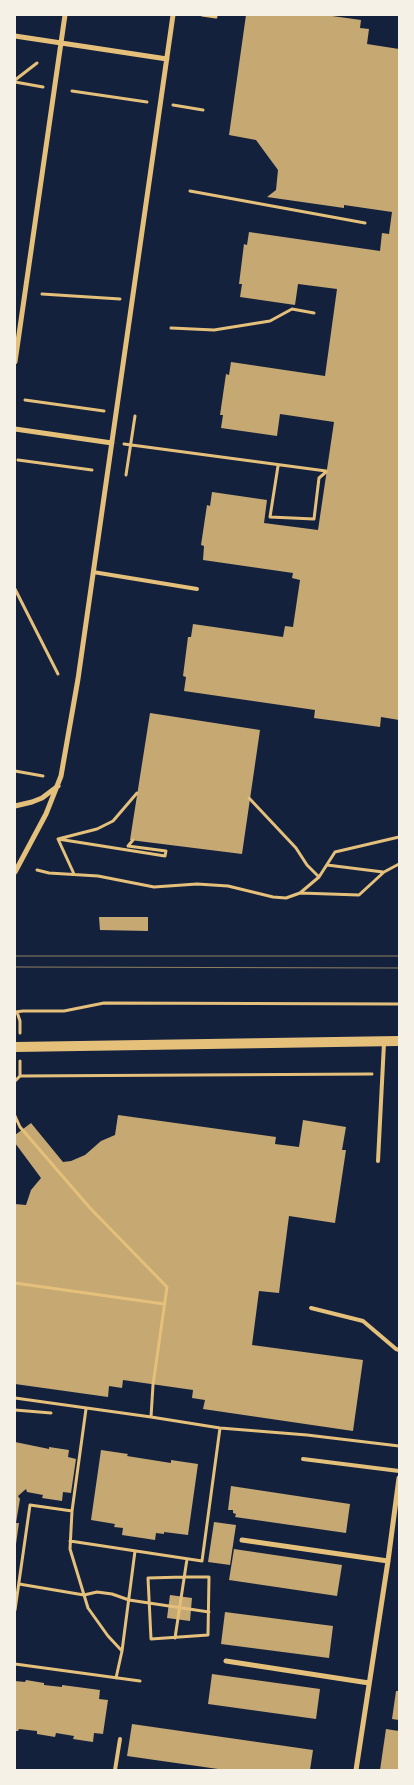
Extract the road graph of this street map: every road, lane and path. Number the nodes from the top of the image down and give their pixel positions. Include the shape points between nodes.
1 (66, 15) edge
2 (173, 15) edge
3 (202, 15) edge
4 (216, 18) dead end
5 (15, 36) edge
6 (61, 43) junction
7 (167, 58) junction
8 (37, 63) dead end
9 (15, 81) edge
10 (43, 87) dead end
11 (72, 91) dead end
12 (146, 102) dead end
13 (173, 105) dead end
14 (203, 110) dead end
15 (190, 190) dead end
16 (365, 223) dead end
17 (42, 294) dead end
18 (120, 299) dead end
19 (314, 313) dead end
20 (171, 328) dead end
21 (15, 362) edge
22 (25, 400) dead end
23 (104, 411) dead end
24 (135, 416) dead end
25 (15, 429) edge
26 (112, 443) junction
27 (131, 445) junction
28 (18, 460) dead end
29 (278, 466) junction
30 (92, 470) dead end
31 (126, 475) dead end
32 (94, 572) junction
33 (15, 589) edge
34 (197, 589) dead end
35 (58, 674) dead end
36 (15, 772) edge
37 (43, 776) dead end
38 (58, 786) junction
39 (137, 793) dead end
40 (249, 798) dead end
41 (15, 806) edge
42 (399, 837) edge
43 (58, 839) junction
44 (133, 840) dead end
45 (399, 864) edge
46 (327, 865) junction
47 (37, 870) dead end
48 (15, 872) edge
49 (384, 872) junction
50 (74, 874) junction
51 (319, 877) junction
52 (300, 893) junction
53 (399, 1004) edge
54 (16, 1012) edge
55 (20, 1025) dead end
56 (384, 1041) junction
57 (399, 1041) edge
58 (15, 1047) edge
59 (383, 1074) junction
60 (15, 1080) edge
61 (15, 1116) edge
62 (378, 1161) dead end
63 (15, 1283) edge
64 (164, 1304) junction
65 (311, 1308) dead end
66 (399, 1350) edge
67 (15, 1398) edge
68 (86, 1409) junction
69 (15, 1410) edge
70 (51, 1414) dead end
71 (151, 1417) junction
72 (220, 1428) junction
73 (399, 1446) edge
74 (303, 1459) dead end
75 (399, 1471) edge
76 (399, 1478) edge
77 (72, 1511) junction
78 (242, 1540) dead end
79 (70, 1541) junction
80 (136, 1551) junction
81 (187, 1559) junction
82 (388, 1561) junction
83 (184, 1577) junction
84 (19, 1584) junction
85 (84, 1595) junction
86 (129, 1600) junction
87 (150, 1604) junction
88 (180, 1607) junction
89 (15, 1610) edge
90 (209, 1612) junction
91 (175, 1638) junction
92 (122, 1651) junction
93 (226, 1661) dead end
94 (15, 1664) edge
95 (116, 1678) junction
96 (140, 1681) dead end
97 (369, 1682) junction
98 (120, 1739) dead end
99 (115, 1770) edge
100 (356, 1770) edge

1 - 6 street
2 - 7 street
3 - 4 path
5 - 6 street
6 - 7 street
6 - 21 street
7 - 26 street
8 - 9 path
9 - 10 path
11 - 12 path
13 - 14 path
15 - 16 path
17 - 18 path
19 - 20 path via 292,309 270,321 214,330
22 - 23 path
24 - 27 path
25 - 26 street
26 - 27 path
26 - 32 street
27 - 29 path
27 - 31 path
28 - 30 path
29 - 29 path via 270,517 314,519 319,478 326,471
32 - 34 lane
32 - 38 street
33 - 35 path
36 - 37 path
38 - 41 street via 37,800
38 - 48 street
39 - 43 path via 113,821 97,829
40 - 51 path
42 - 46 path via 335,852
43 - 44 path via 165,856 166,851 128,846
43 - 50 path
45 - 49 path
46 - 49 path
46 - 51 path
47 - 50 path
49 - 52 path via 359,895
50 - 52 path via 154,886 228,886 279,898
51 - 52 path
53 - 54 path via 104,1003 64,1011
54 - 55 path
56 - 57 main road
56 - 58 main road
56 - 59 lane
59 - 60 path via 20,1076
59 - 62 lane
61 - 64 path via 20,1127 90,1208 167,1287
63 - 64 path
64 - 71 path
65 - 66 lane via 363,1321
67 - 68 path
68 - 71 path
68 - 77 path
69 - 70 path
71 - 72 path
72 - 73 path via 306,1434
72 - 81 path via 202,1561
74 - 75 lane
76 - 82 street
77 - 79 path
77 - 84 path via 30,1505
78 - 82 street
79 - 80 path
79 - 85 path
80 - 81 path
80 - 86 path
81 - 83 path
82 - 97 street
83 - 87 path via 148,1578
83 - 88 path
83 - 90 path via 209,1577
84 - 85 path
84 - 89 path
85 - 86 path via 97,1592
85 - 92 path via 88,1608
86 - 87 path
86 - 92 path
87 - 88 path
87 - 91 path via 151,1639
88 - 90 path
88 - 91 path
90 - 91 path via 208,1635
92 - 95 path
93 - 97 street
94 - 95 path
95 - 96 path
97 - 100 street
98 - 99 lane

